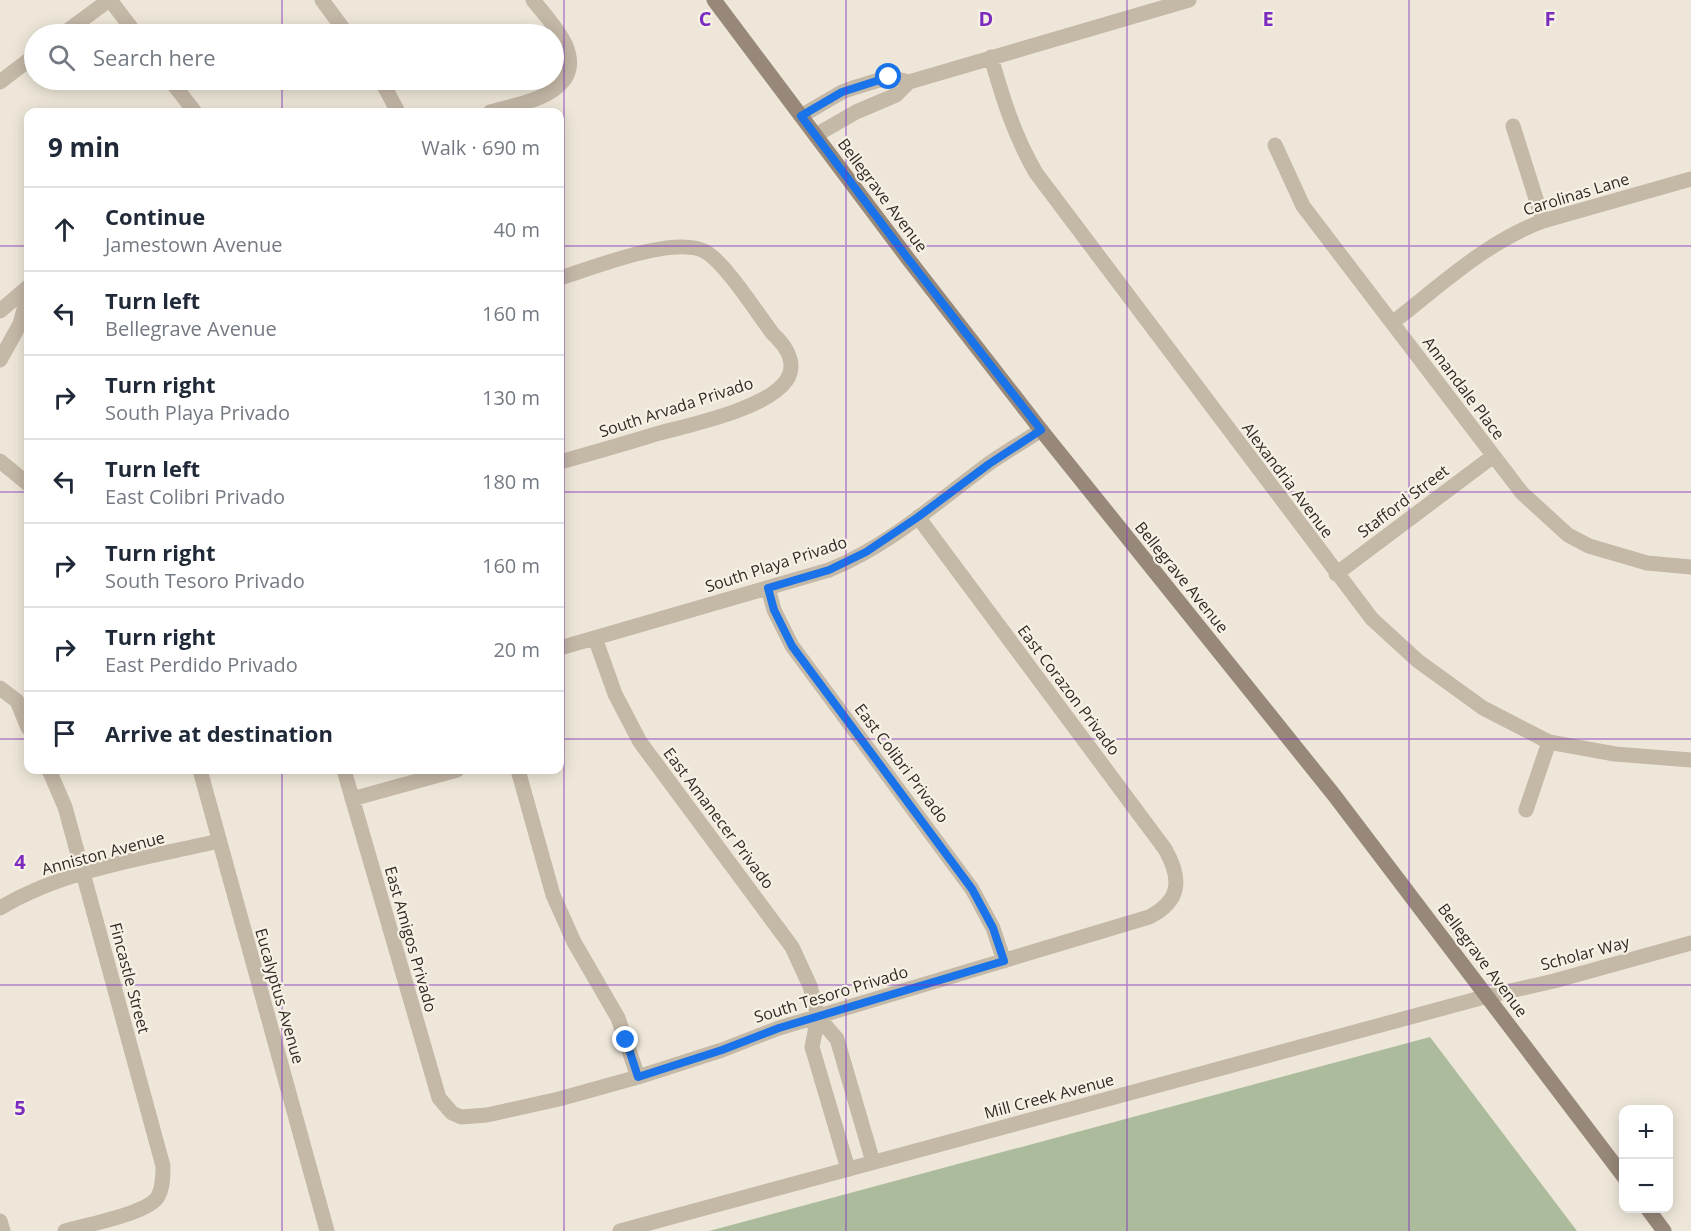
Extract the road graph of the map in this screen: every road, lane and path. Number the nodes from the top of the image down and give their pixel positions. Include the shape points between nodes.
1 (110, 0) edge
2 (322, 0) edge
3 (533, 0) edge
4 (714, 0) edge
5 (1189, 0) edge
6 (77, 24) edge
7 (128, 24) edge
8 (340, 24) edge
9 (550, 24) edge
10 (564, 44) edge
11 (990, 57) junction
12 (24, 64) edge
13 (0, 82) edge
14 (564, 82) edge
15 (909, 82) junction
16 (178, 90) edge
17 (386, 90) edge
18 (553, 90) edge
19 (192, 108) edge
20 (396, 108) edge
21 (503, 108) edge
22 (801, 116) junction
23 (1513, 126) dead end
24 (816, 135) junction
25 (1275, 144) dead end
26 (1691, 179) edge
27 (1543, 221) junction
28 (564, 277) edge
29 (24, 290) edge
30 (24, 310) edge
31 (0, 311) edge
32 (1392, 322) junction
33 (0, 360) edge
34 (1041, 430) junction
35 (1492, 457) junction
36 (0, 461) edge
37 (564, 461) edge
38 (24, 481) edge
39 (918, 517) junction
40 (1691, 567) edge
41 (1336, 574) junction
42 (768, 588) junction
43 (595, 638) junction
44 (564, 647) edge
45 (0, 688) edge
46 (24, 718) edge
47 (1550, 742) junction
48 (1691, 760) edge
49 (51, 774) edge
50 (201, 774) edge
51 (345, 774) edge
52 (443, 774) edge
53 (519, 774) edge
54 (352, 799) junction
55 (1526, 810) dead end
56 (219, 841) junction
57 (83, 873) junction
58 (1176, 891) joint
59 (0, 908) edge
60 (1691, 943) edge
61 (1004, 961) junction
62 (1488, 996) junction
63 (818, 1017) junction
64 (638, 1077) junction
65 (452, 1113) joint
66 (873, 1162) junction
67 (848, 1169) junction
68 (1619, 1172) edge
69 (1650, 1213) edge
70 (0, 1221) edge
71 (3, 1231) edge
72 (65, 1231) edge
73 (327, 1231) edge
74 (620, 1231) edge
75 (1664, 1231) edge

1 - 6 street
1 - 7 street
2 - 8 street
3 - 9 street
4 - 22 main road, Bellegrave Avenue
5 - 11 street
10 - 14 street via 570,65
11 - 15 street
11 - 41 street, Alexandria Avenue via 1009,119 1036,173
12 - 13 street
15 - 22 street via 889,77 842,92
15 - 24 street via 896,95
16 - 19 street
17 - 20 street
18 - 21 street
22 - 24 main road, Bellegrave Avenue
23 - 27 street
24 - 34 main road, Bellegrave Avenue
25 - 32 street, Annandale Place via 1303,206
26 - 27 street, Carolinas Lane
27 - 32 street, Carolinas Lane via 1492,246
28 - 37 street, South Arvada Privado via 673,246 705,251 781,341 792,369 788,379 772,394 738,409
29 - 31 street
30 - 33 street
32 - 35 street, Annandale Place
34 - 39 street, South Playa Privado
34 - 62 main road, Bellegrave Avenue via 1334,795
35 - 40 street, Annandale Place via 1522,493 1568,535 1617,556
35 - 41 street, Stafford Street
36 - 38 street
39 - 42 street, South Playa Privado via 848,562
39 - 58 street, East Corazon Privado via 1165,849 1175,870
41 - 47 street, Alexandria Avenue via 1372,620 1418,661 1483,708
42 - 43 street, South Playa Privado
42 - 61 street, East Colibri Privado via 792,646 972,889 993,928
43 - 44 street, South Playa Privado
43 - 63 street, East Amanecer Privado via 615,694 640,742 792,947 810,986
45 - 46 street via 17,701
47 - 48 street, Alexandria Avenue via 1616,754
47 - 55 street
49 - 57 street, Fincastle Street via 65,807
50 - 56 street, Eucalyptus Avenue
51 - 54 street, East Amigos Privado
52 - 54 street
53 - 64 street via 553,895 574,942 618,1018
54 - 65 street, East Amigos Privado via 439,1098
56 - 57 street, Anniston Avenue
56 - 73 street, Eucalyptus Avenue
57 - 59 street, Anniston Avenue
57 - 72 street, Fincastle Street via 163,1166 163,1182 157,1198 140,1209
58 - 61 street, South Tesoro Privado via 1165,907 1149,917
60 - 62 street, Scholar Way
61 - 63 street, South Tesoro Privado
62 - 66 street, Mill Creek Avenue
62 - 68 main road, Bellegrave Avenue
63 - 64 street, South Tesoro Privado
63 - 66 street, East Amanecer Privado via 837,1039
63 - 67 street, East Amanecer Privado via 812,1047
64 - 65 street, South Tesoro Privado via 488,1115 461,1117
66 - 67 street, Mill Creek Avenue
67 - 74 street, Mill Creek Avenue
69 - 75 main road
70 - 71 street

